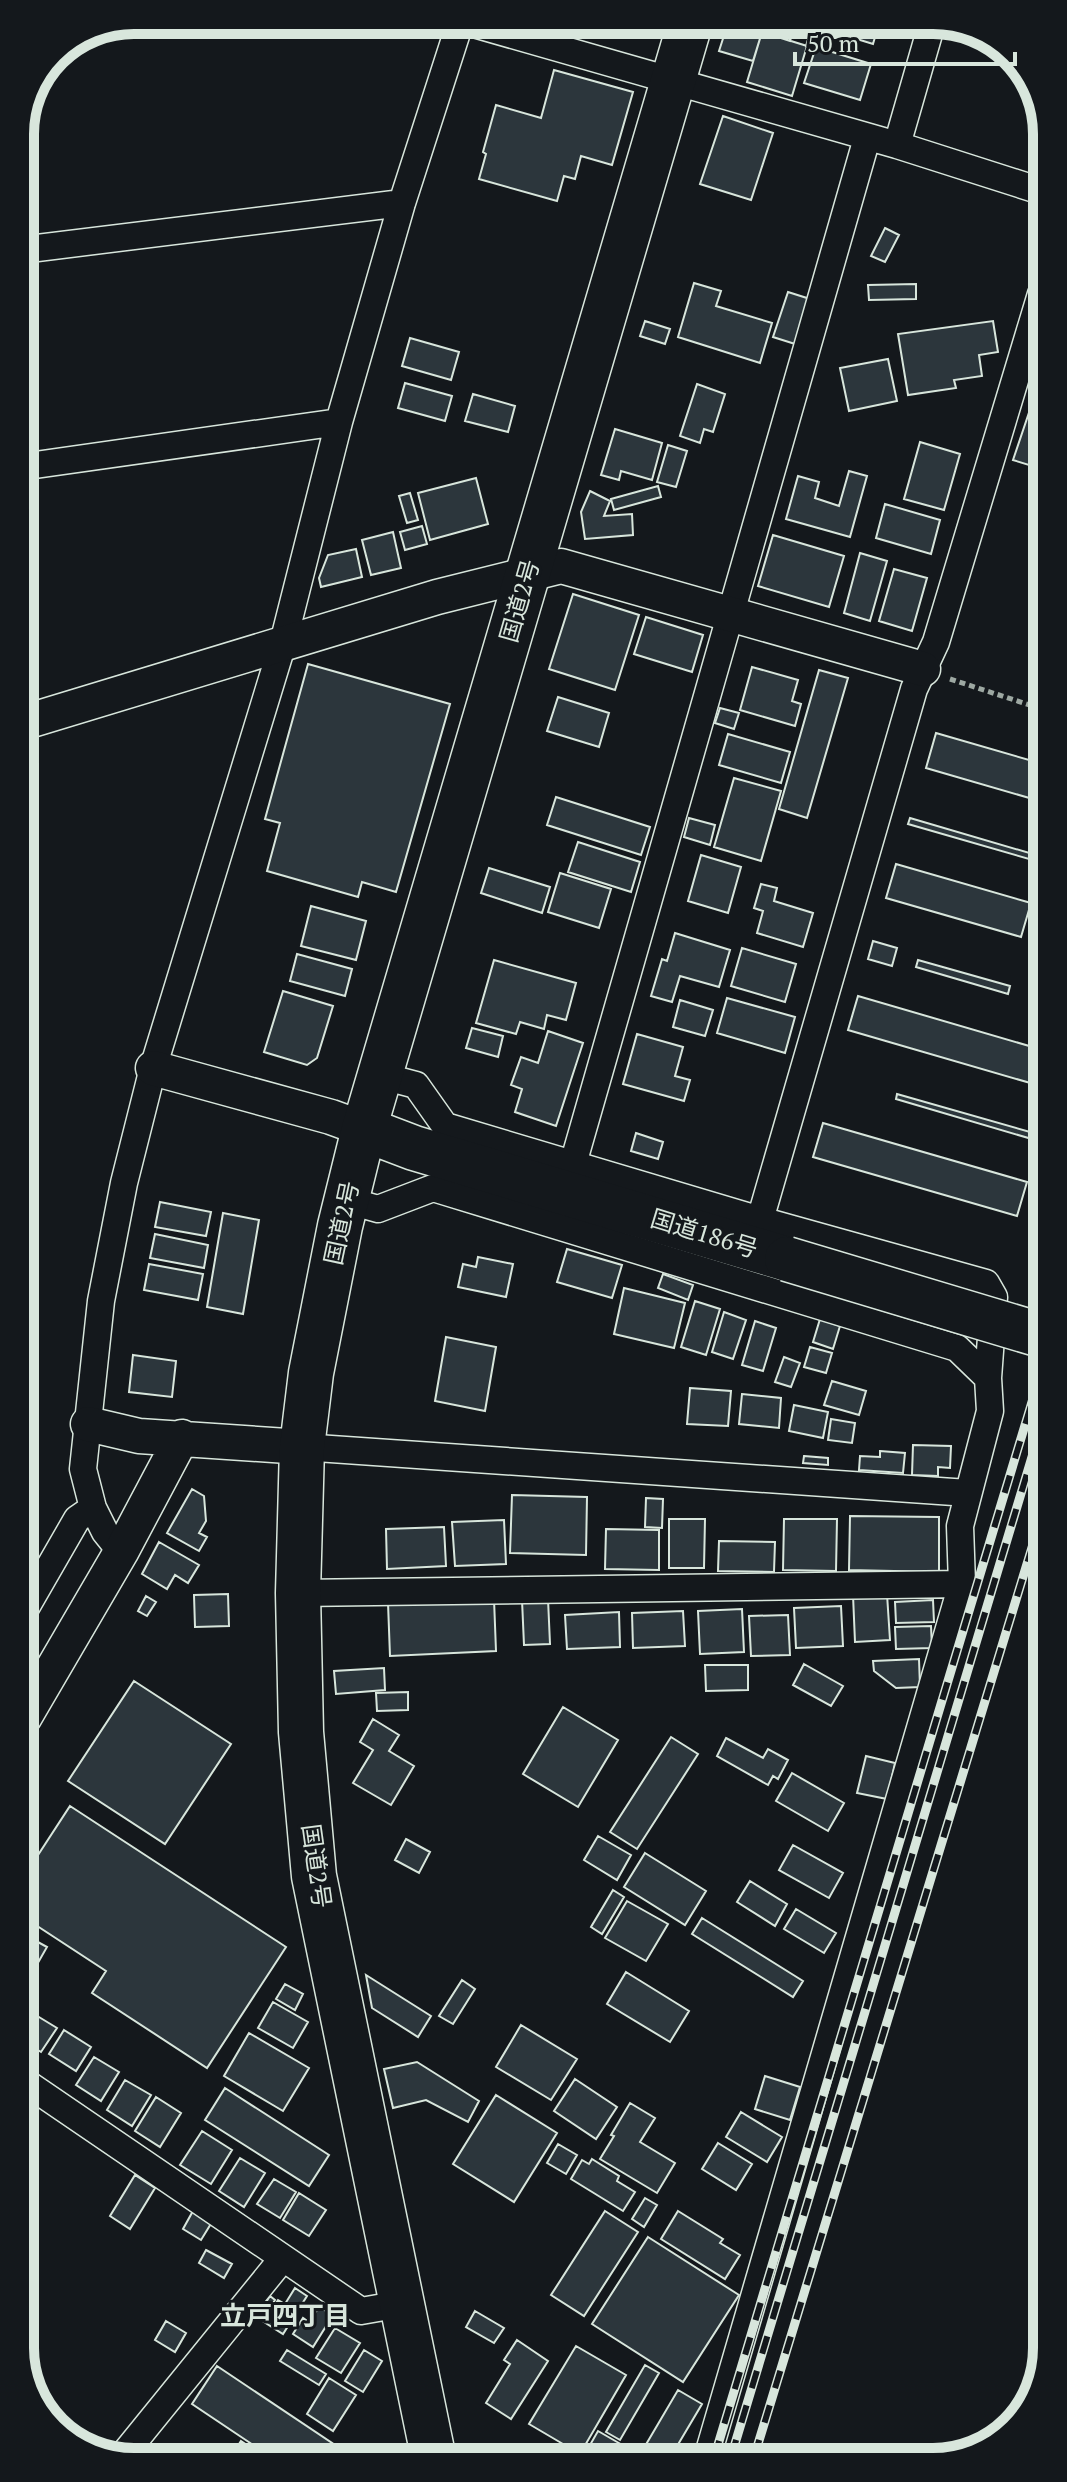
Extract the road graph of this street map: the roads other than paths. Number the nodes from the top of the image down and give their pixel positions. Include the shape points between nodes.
1 (456, 34) edge
2 (510, 34) edge
3 (687, 34) edge
4 (929, 34) edge
5 (673, 81) junction
6 (867, 138) junction
7 (897, 145) junction
8 (1033, 188) edge
9 (402, 203) junction
10 (34, 248) edge
11 (1033, 321) edge
12 (339, 422) junction
13 (34, 465) edge
14 (529, 573) junction
15 (732, 614) junction
16 (283, 643) junction
17 (923, 669) junction
18 (34, 719) edge
19 (153, 1068) junction
20 (382, 1076) junction
21 (364, 1129) junction
22 (573, 1164) junction
23 (346, 1200) junction
24 (760, 1220) junction
25 (1033, 1333) edge
26 (988, 1378) junction
27 (88, 1424) junction
28 (182, 1437) junction
29 (302, 1447) junction
30 (968, 1493) junction
31 (93, 1508) junction
32 (121, 1552) junction
33 (962, 1584) junction
34 (298, 1593) junction
35 (34, 1594) edge
36 (34, 1701) edge
37 (34, 2088) edge
38 (283, 2258) junction
39 (401, 2304) junction
40 (129, 2448) edge
41 (431, 2448) edge
42 (710, 2448) edge

1 - 9 street
2 - 5 street
3 - 5 highway, 国道2号
4 - 7 street
5 - 6 street
5 - 14 highway, 国道2号
6 - 7 street
6 - 15 street
7 - 8 street
9 - 10 street
9 - 12 street
11 - 17 street via 936,642
12 - 13 street
12 - 16 street
14 - 15 street via 561,566
14 - 16 street
14 - 20 highway, 国道2号
15 - 17 street
15 - 22 street
16 - 18 street
16 - 19 street
17 - 24 street
19 - 21 street
19 - 27 street via 101,1301
20 - 21 highway, 国道2号
20 - 22 street via 416,1085 445,1126
21 - 23 highway, 国道2号
21 - 25 highway, 国道186号, bridge
22 - 24 street
23 - 26 street via 378,1209 433,1188 957,1348
23 - 29 highway, 国道2号 via 311,1373
24 - 26 street via 986,1283 994,1297
26 - 30 street via 990,1411
27 - 28 street via 139,1436
27 - 31 street via 83,1469
28 - 29 street
28 - 32 street
29 - 30 street
29 - 34 highway, 国道2号
30 - 33 street via 960,1526
31 - 32 street
31 - 35 street via 77,1519
32 - 36 street
33 - 34 street
33 - 42 street
34 - 39 highway, 国道2号 via 301,1732 314,1876
37 - 38 street
38 - 39 street via 361,2311
38 - 40 street
39 - 41 highway, 国道2号

